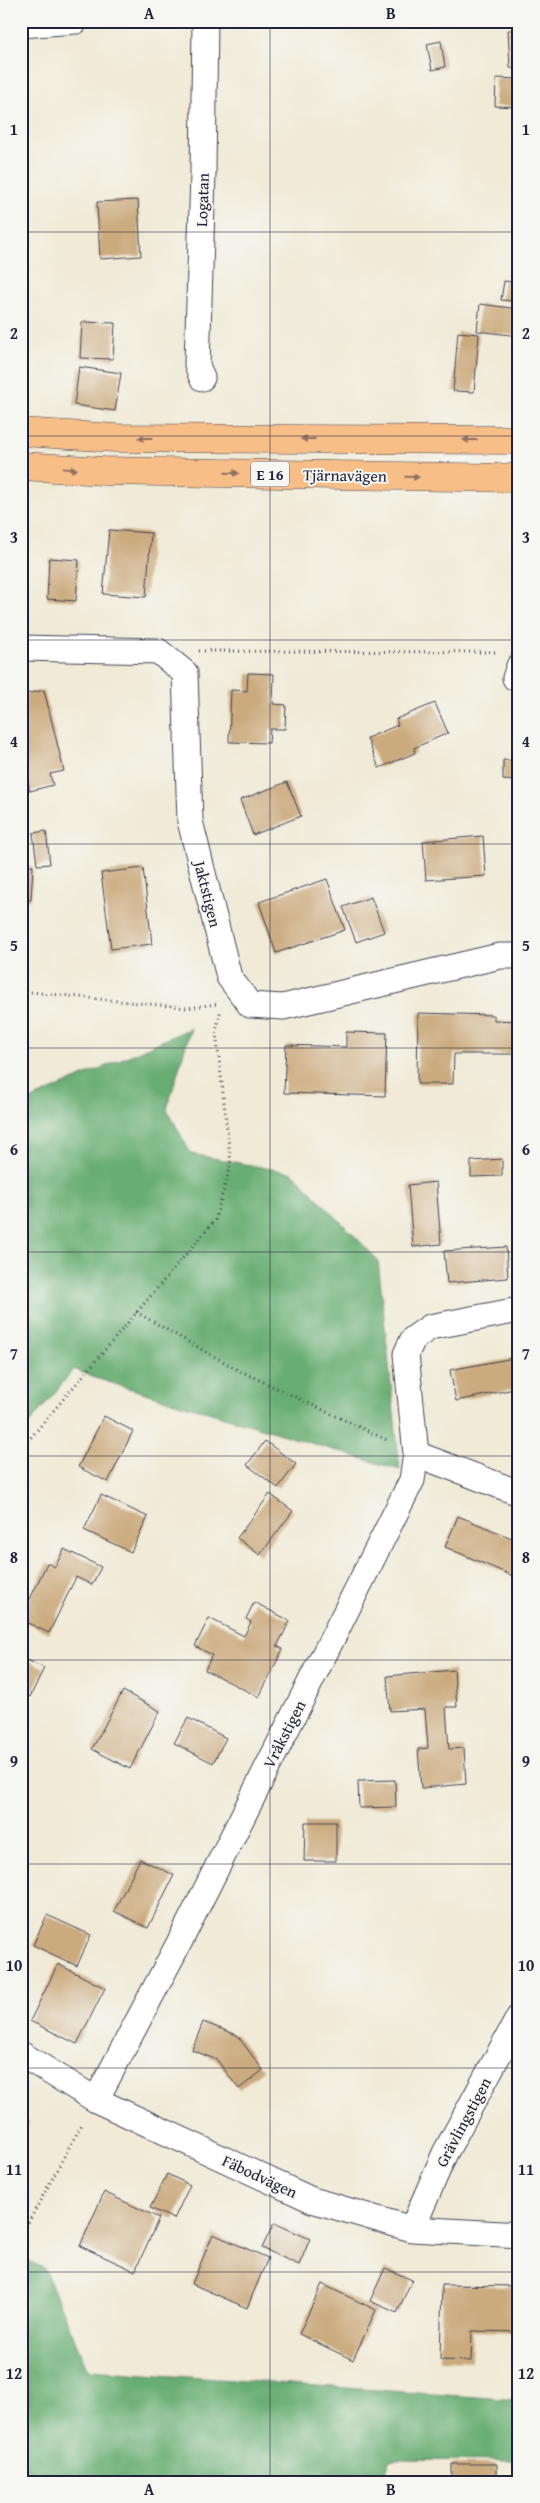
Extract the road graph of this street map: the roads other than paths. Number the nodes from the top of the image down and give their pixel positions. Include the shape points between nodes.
1 (76, 21) edge
2 (205, 21) edge
3 (21, 25) edge
4 (202, 378) dead end
5 (21, 432) edge
6 (519, 440) edge
7 (21, 466) edge
8 (519, 478) edge
9 (21, 648) edge
10 (519, 956) edge
11 (519, 1310) edge
12 (416, 1454) junction
13 (519, 1493) edge
14 (519, 2017) edge
15 (21, 2054) edge
16 (96, 2100) junction
17 (412, 2229) junction
18 (519, 2235) edge

1 - 3 street
2 - 4 street, Logatan via 196,365
6 -> 5 highway, E 16 via 116,438
7 -> 8 highway, Tjärnavägen / E 16 via 104,471
9 - 10 street, Jaktstigen via 158,650 184,672 190,821 229,977 250,1004 283,1007 500,956
11 - 12 street, Vråkstigen via 430,1327 413,1339 406,1354
12 - 13 street
12 - 16 street, Vråkstigen via 412,1480 180,1942
14 - 17 street, Grävlingstigen via 445,2153
15 - 16 street, Fäbodvägen
16 - 17 street, Fäbodvägen via 312,2200
17 - 18 street, Fäbodvägen

